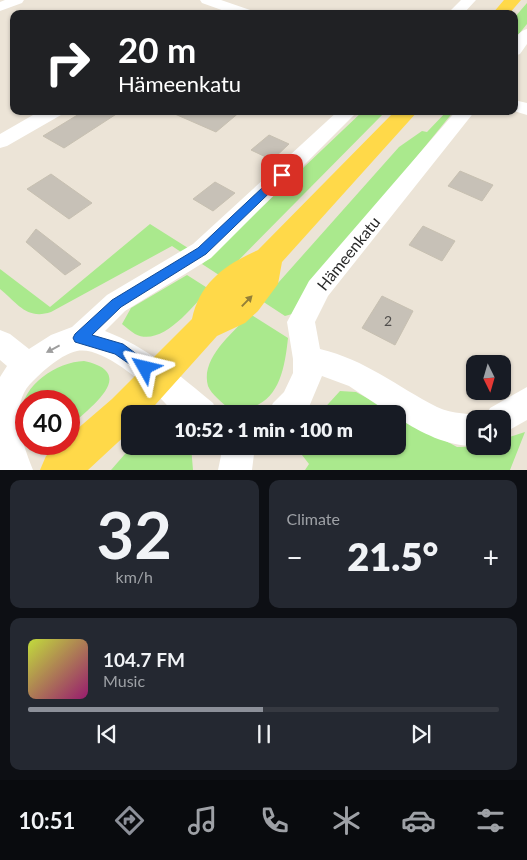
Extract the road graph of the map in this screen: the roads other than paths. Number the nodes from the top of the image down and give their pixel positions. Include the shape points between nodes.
1 (17, 0) edge
2 (208, 0) edge
3 (248, 0) edge
4 (469, 0) edge
5 (513, 0) edge
6 (0, 7) edge
7 (227, 10) edge
8 (231, 10) edge
9 (458, 10) edge
10 (504, 10) edge
11 (527, 34) edge
12 (518, 46) edge
13 (47, 115) edge
14 (346, 115) edge
15 (403, 115) edge
16 (463, 115) edge
17 (0, 142) edge
18 (80, 338) junction
19 (0, 343) edge
20 (308, 359) junction
21 (28, 366) junction
22 (158, 378) junction
23 (527, 402) edge
24 (191, 405) edge
25 (293, 405) edge
26 (511, 412) edge
27 (466, 432) edge
28 (238, 455) edge
29 (16, 470) edge
30 (60, 470) edge
31 (235, 470) edge

1 - 6 street
2 - 7 street
3 - 8 street
4 - 9 street
5 - 10 main road
11 - 12 street
13 - 17 street
14 - 18 street via 202,251 116,303
15 - 22 main road via 268,258 263,284 258,290 234,314 206,326
16 - 20 street, Hämeenkatu via 318,289 302,322
18 -> 21 street via 52,348
18 - 22 street via 119,348
19 - 21 street
20 - 25 street, Hämeenkatu via 308,373
20 - 27 street via 345,369 446,428
21 - 29 street via 7,393 3,412 10,462
22 - 24 street
22 - 30 main road
23 - 26 street
28 - 31 street

